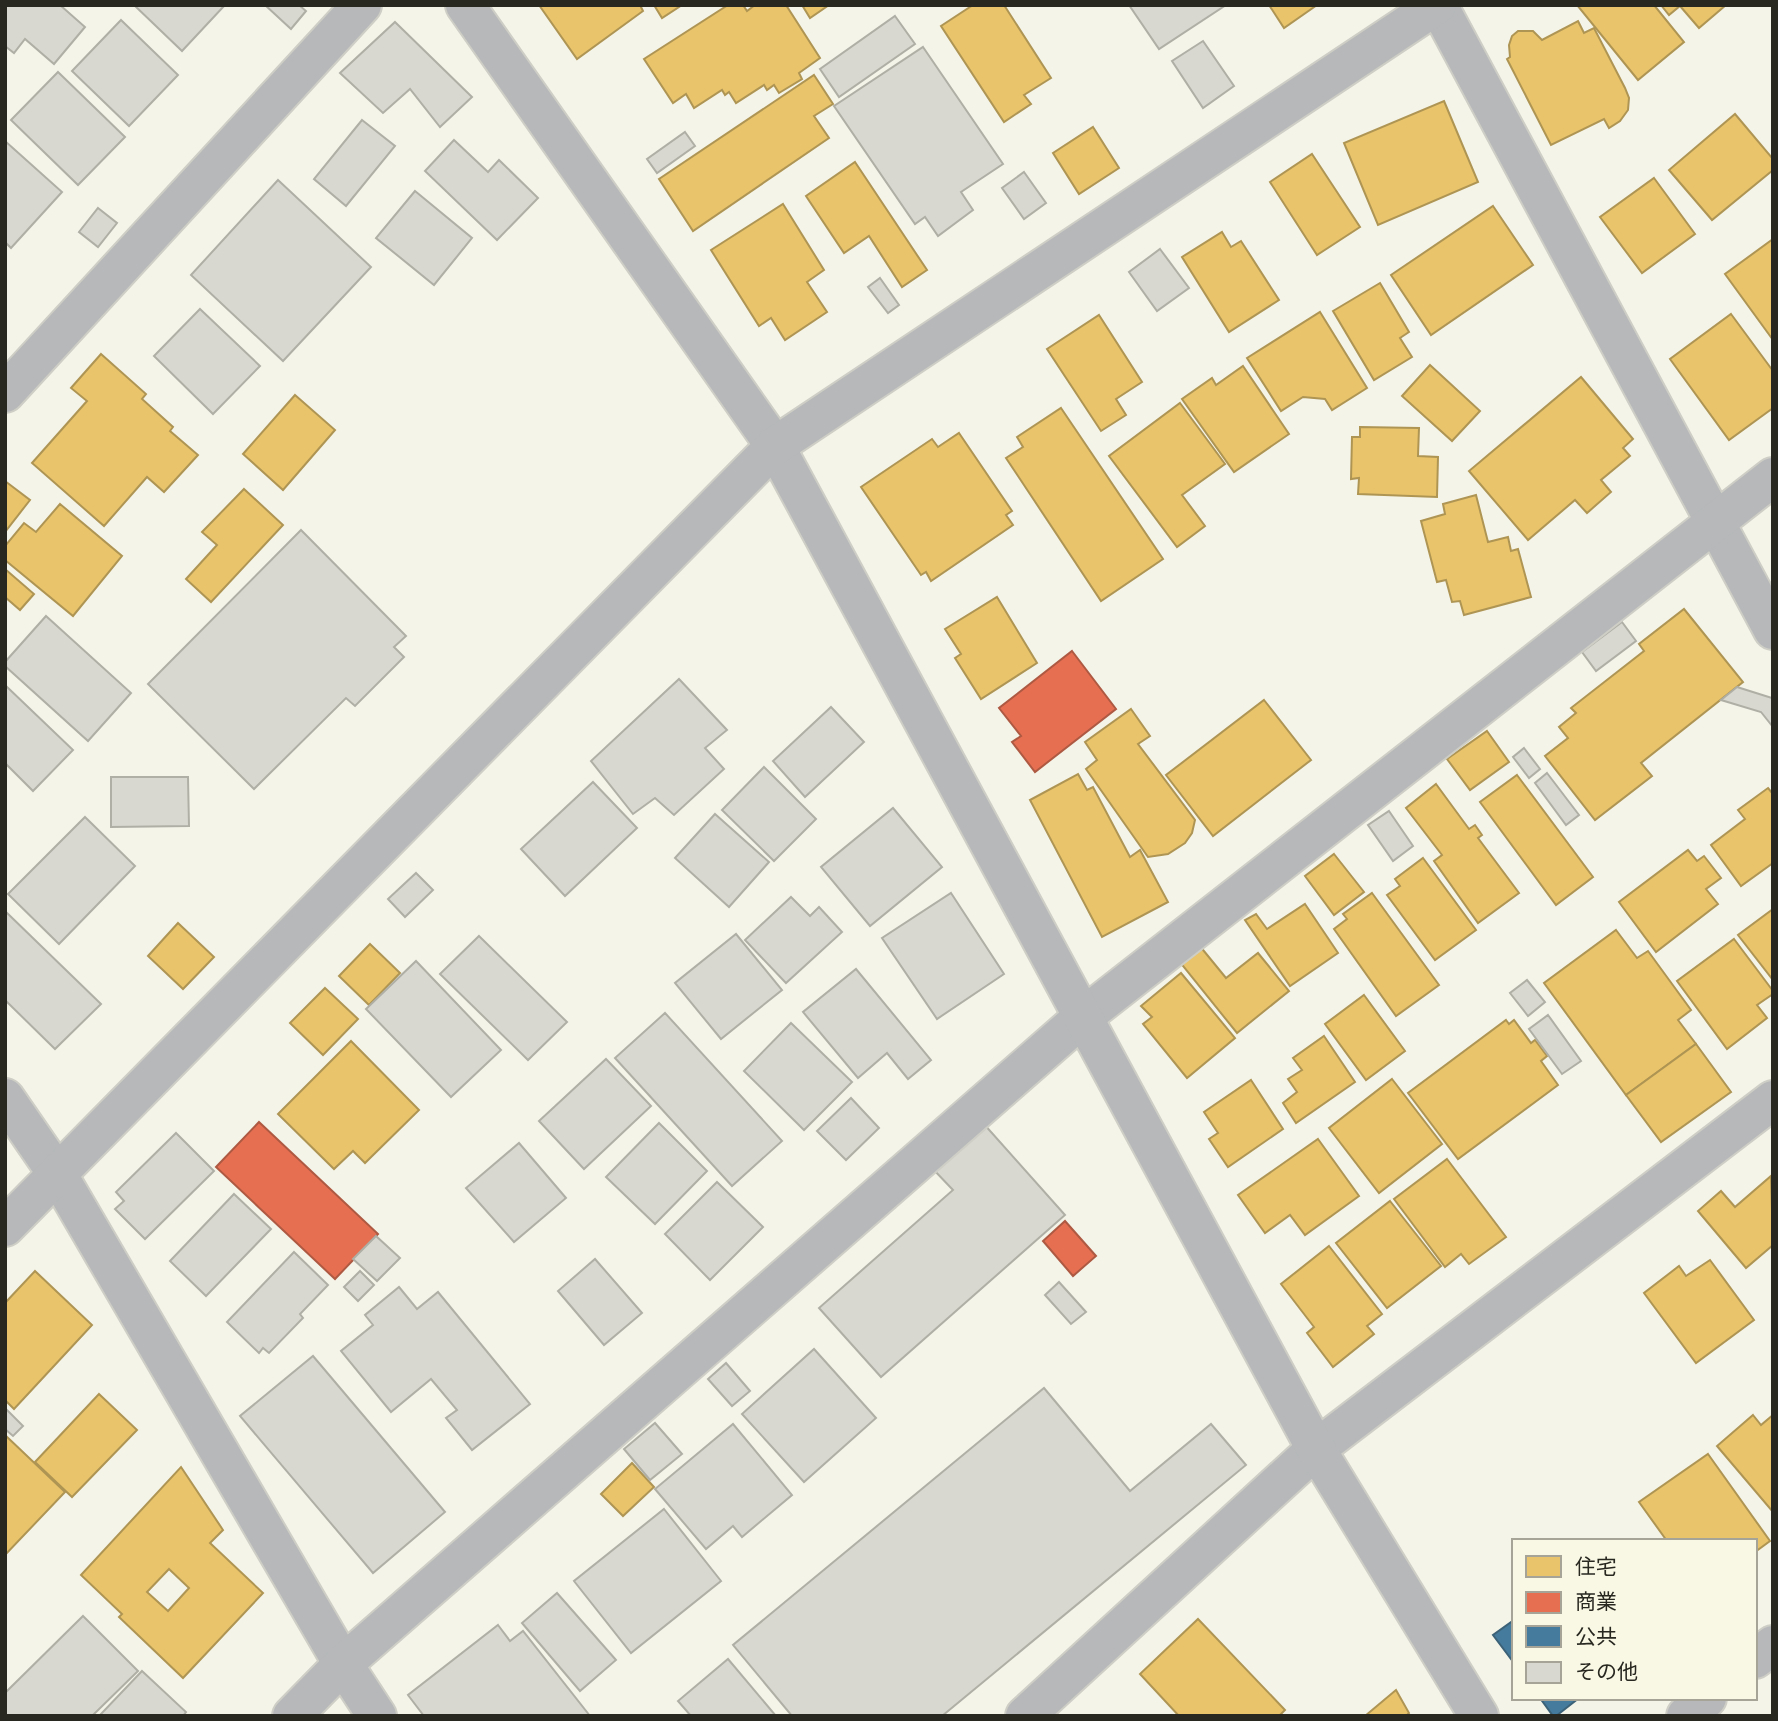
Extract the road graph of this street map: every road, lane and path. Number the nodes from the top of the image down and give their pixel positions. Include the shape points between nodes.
1 (362, 5) edge
2 (465, 5) edge
3 (1437, 5) edge
4 (5, 393) edge
5 (775, 446) junction
6 (1773, 477) edge
7 (1715, 522) junction
8 (1773, 630) edge
9 (1083, 1017) junction
10 (5, 1098) edge
11 (1773, 1100) edge
12 (58, 1175) junction
13 (5, 1227) edge
14 (1316, 1449) junction
15 (1773, 1645) edge
16 (1757, 1657) edge
17 (343, 1664) junction
18 (1705, 1700) edge
19 (292, 1716) edge
20 (376, 1716) edge
21 (1025, 1716) edge
22 (1479, 1716) edge
23 (1686, 1716) edge

1 - 4 street
2 - 5 street
3 - 5 street
3 - 7 street
5 - 9 street
5 - 12 street
6 - 7 street
7 - 8 street
7 - 9 street
9 - 14 street
9 - 17 street
10 - 12 street
11 - 14 street
12 - 13 street
12 - 17 street
14 - 21 street
14 - 22 street
15 - 16 street
17 - 19 street
17 - 20 street
18 - 23 street

